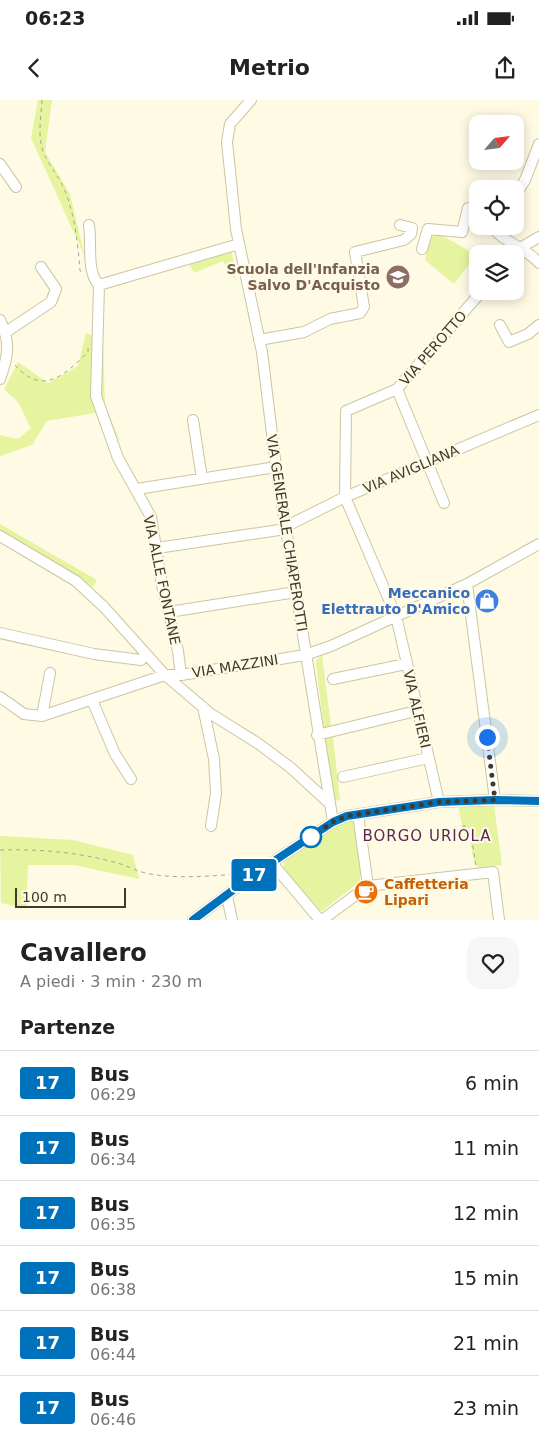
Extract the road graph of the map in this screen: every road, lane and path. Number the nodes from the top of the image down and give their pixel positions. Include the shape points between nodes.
1 (42, 100) edge
2 (251, 100) edge
3 (539, 144) edge
4 (0, 164) edge
5 (524, 182) edge
6 (16, 187) dead end
7 (469, 209) edge
8 (400, 224) dead end
9 (89, 225) dead end
10 (498, 235) edge
11 (539, 236) edge
12 (239, 244) junction
13 (510, 245) edge
14 (524, 246) edge
15 (422, 250) dead end
16 (524, 252) edge
17 (539, 263) edge
18 (41, 267) dead end
19 (93, 274) junction
20 (99, 285) junction
21 (474, 300) edge
22 (0, 320) edge
23 (500, 325) dead end
24 (539, 326) edge
25 (6, 332) junction
26 (259, 340) junction
27 (88, 343) dead end
28 (8, 357) junction
29 (0, 379) edge
30 (397, 389) junction
31 (539, 415) edge
32 (193, 420) dead end
33 (428, 462) junction
34 (276, 467) junction
35 (202, 479) junction
36 (137, 489) junction
37 (345, 496) junction
38 (444, 503) dead end
39 (286, 529) junction
40 (0, 536) edge
41 (539, 544) edge
42 (157, 548) junction
43 (467, 584) junction
44 (296, 592) junction
45 (169, 612) junction
46 (396, 616) junction
47 (0, 633) edge
48 (305, 655) junction
49 (140, 660) dead end
50 (406, 664) junction
51 (50, 672) dead end
52 (165, 675) junction
53 (181, 675) junction
54 (333, 679) dead end
55 (0, 697) edge
56 (92, 700) junction
57 (203, 707) junction
58 (416, 711) junction
59 (42, 716) junction
60 (317, 735) junction
61 (428, 758) junction
62 (343, 777) dead end
63 (131, 779) dead end
64 (495, 800) junction
65 (539, 801) edge
66 (328, 802) junction
67 (439, 802) junction
68 (358, 814) junction
69 (333, 822) junction
70 (211, 826) dead end
71 (462, 826) dead end
72 (470, 836) junction
73 (456, 838) dead end
74 (0, 850) edge
75 (272, 863) junction
76 (477, 870) dead end
77 (239, 874) dead end
78 (368, 886) junction
79 (226, 896) junction
80 (193, 920) edge
81 (232, 920) edge
82 (321, 920) edge
83 (499, 920) edge

1 - 19 path via 40,134 44,152 70,206 80,270 84,274 89,270
2 - 12 street via 230,124 227,142
3 - 5 street
4 - 6 street
7 - 15 street via 462,232 428,229
8 - 26 street via 412,228 412,234 404,240 355,252 364,307 360,314 330,319 304,332
9 - 19 street
10 - 13 street
11 - 14 street
12 - 20 street
12 - 26 street, VIA GENERALE CHIAPEROTTI
16 - 17 street via 529,252
18 - 25 street via 56,289 51,302
19 - 20 street
20 - 36 street, VIA ALLE FONTANE via 96,396 118,458
21 - 30 street, VIA PEROTTO
22 - 25 street
23 - 24 street via 509,342
25 - 28 street
26 - 34 street, VIA GENERALE CHIAPEROTTI
27 - 28 path via 88,352 76,364 55,379 40,382 24,375
28 - 29 street
30 - 33 street
30 - 37 street, VIA PEROTTO via 346,411
31 - 33 street, VIA AVIGLIANA
32 - 35 street
33 - 37 street, VIA AVIGLIANA
33 - 38 street
34 - 35 street
34 - 39 street, VIA GENERALE CHIAPEROTTI
35 - 36 street
36 - 42 street, VIA ALLE FONTANE via 152,517
37 - 39 street, VIA AVIGLIANA
37 - 46 street, VIA ALFIERI
39 - 42 street
39 - 44 street, VIA GENERALE CHIAPEROTTI
40 - 52 street via 76,581
41 - 43 street, VIA MAZZINI
42 - 45 street, VIA ALLE FONTANE
43 - 46 street, VIA MAZZINI
43 - 64 street
44 - 45 street
44 - 48 street, VIA GENERALE CHIAPEROTTI
45 - 53 street, VIA ALLE FONTANE
46 - 48 street, VIA MAZZINI
46 - 50 street, VIA ALFIERI
47 - 49 street via 116,658
48 - 53 street, VIA MAZZINI
48 - 60 street, VIA GENERALE CHIAPEROTTI
50 - 54 street
50 - 58 street, VIA ALFIERI
51 - 59 street
52 - 53 street, VIA MAZZINI
52 - 56 street, VIA MAZZINI
52 - 57 street
55 - 59 street via 24,714
56 - 59 street, VIA MAZZINI
56 - 63 street via 115,754
57 - 66 street via 291,768
57 - 70 street via 214,759 216,793
58 - 60 street
58 - 61 street, VIA ALFIERI
60 - 66 street, VIA GENERALE CHIAPEROTTI
61 - 62 street
61 - 67 street, VIA ALFIERI
64 - 65 street
64 - 67 street
66 - 69 street, VIA GENERALE CHIAPEROTTI
67 - 68 street
68 - 69 street
68 - 78 street
69 - 75 street
71 - 72 path
72 - 73 path
72 - 76 path
74 - 77 path via 37,849 73,853 115,862 149,874
75 - 79 street
75 - 82 street
78 - 82 street
78 - 83 street via 493,872
79 - 80 street
79 - 81 street

